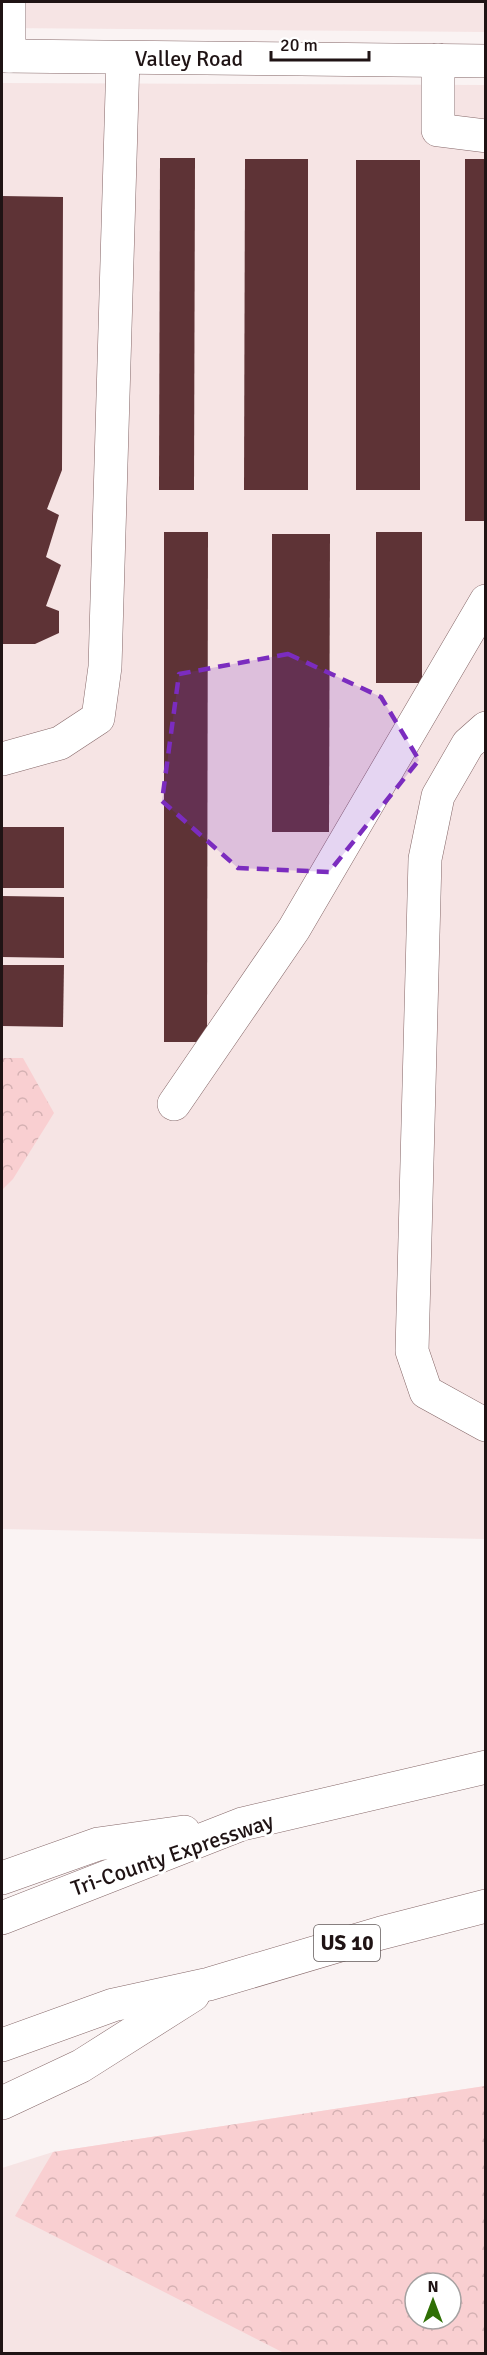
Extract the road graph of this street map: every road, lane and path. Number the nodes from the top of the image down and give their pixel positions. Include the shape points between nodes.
1 (9, 2) edge
2 (5, 56) edge
3 (123, 58) junction
4 (438, 60) junction
5 (486, 60) edge
6 (486, 136) edge
7 (486, 602) edge
8 (486, 728) edge
9 (2, 759) edge
10 (174, 1104) dead end
11 (486, 1425) edge
12 (486, 1767) edge
13 (242, 1824) junction
14 (2, 1878) edge
15 (486, 1906) edge
16 (2, 1918) edge
17 (209, 1984) junction
18 (2, 2045) edge
19 (2, 2103) edge

1 - 2 main road
2 - 3 main road, Valley Road
3 - 4 main road, Valley Road
3 - 9 main road via 105,655 98,718 60,743
4 - 5 main road, Valley Road
4 - 6 main road via 438,130
7 - 10 main road via 294,929
8 - 11 main road via 468,744 438,796 425,859 412,1351 426,1392
12 - 13 main road, Tri-County Expressway
13 - 14 main road via 98,1844
13 - 16 main road, Tri-County Expressway
15 - 17 main road, US 10
17 - 18 main road, US 10 via 112,2005
17 - 19 main road via 81,2066

